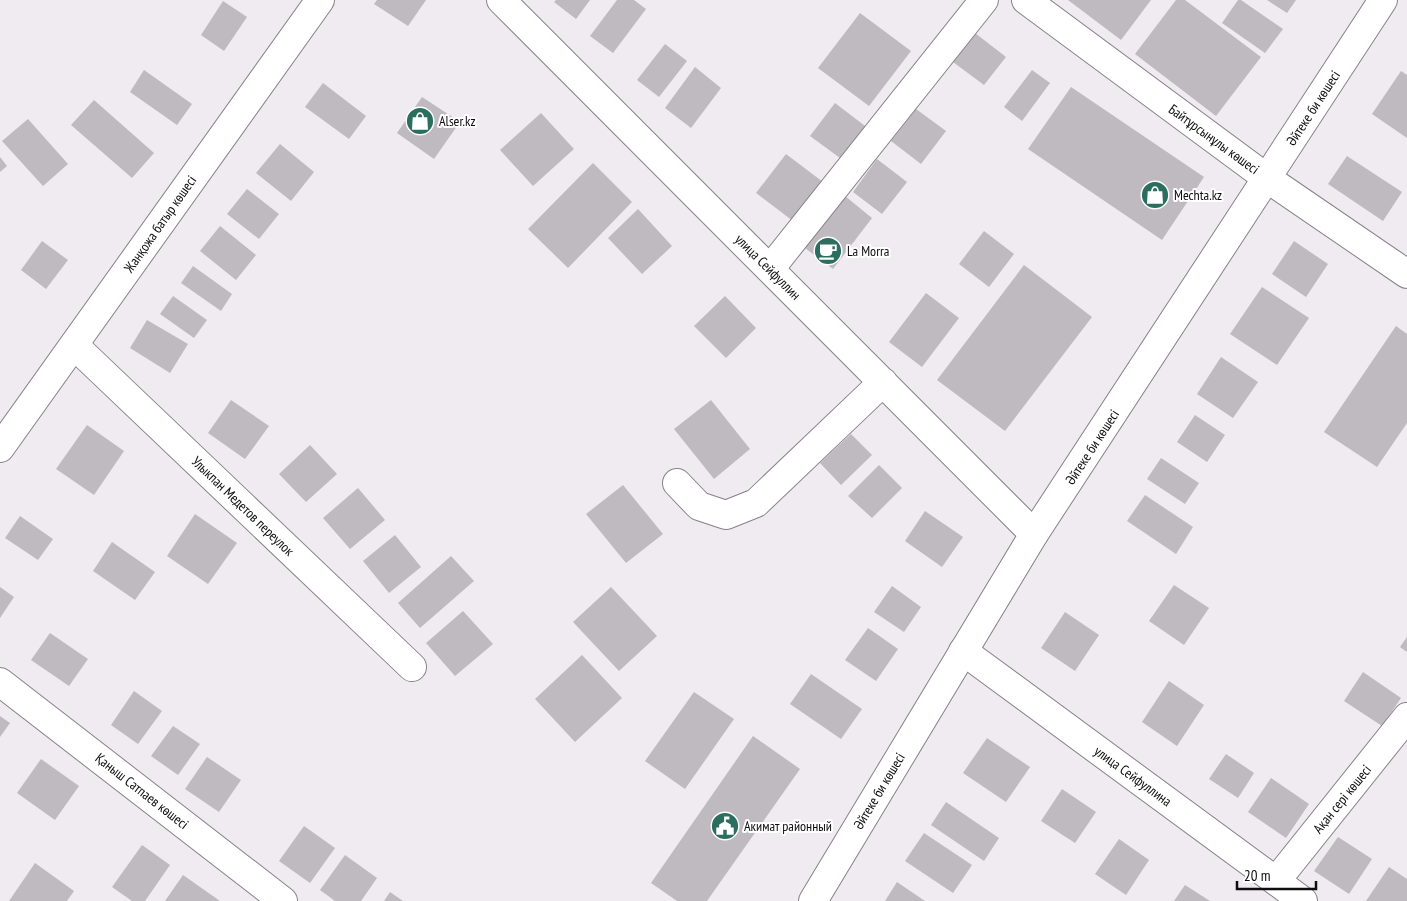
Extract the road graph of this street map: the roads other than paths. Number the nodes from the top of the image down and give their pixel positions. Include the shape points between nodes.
1 (320, 0) edge
2 (501, 0) edge
3 (984, 0) edge
4 (1026, 0) edge
5 (1383, 0) edge
6 (1268, 179) junction
7 (770, 269) junction
8 (1407, 274) edge
9 (74, 345) junction
10 (883, 382) junction
11 (0, 448) edge
12 (677, 483) dead end
13 (1034, 534) junction
14 (963, 651) junction
15 (412, 667) dead end
16 (0, 682) edge
17 (1407, 717) edge
18 (1276, 881) junction
19 (283, 901) edge
20 (813, 901) edge
21 (1304, 901) edge

1 - 9 street, Жанқожа батыр көшесі
2 - 7 street, улица Сейфуллин
3 - 7 street
4 - 6 street, Байтұрсынұлы көшесі
5 - 6 street, Әйтеке би көшесі
6 - 8 street, Байтұрсынұлы көшесі
6 - 13 street, Әйтеке би көшесі
7 - 10 street, улица Сейфуллин
9 - 11 street, Жанқожа батыр көшесі
9 - 15 street, Улыкпан Медетов переулок
10 - 12 street via 756,503 726,514 699,506
10 - 13 street, улица Сейфуллин
13 - 14 street, Әйтеке би көшесі
14 - 18 street, улица Сейфуллина
14 - 20 street, Әйтеке би көшесі
16 - 19 street, Қаныш Сатпаев көшесі
17 - 18 street, Ақан сері көшесі
18 - 21 street, улица Сейфуллина

